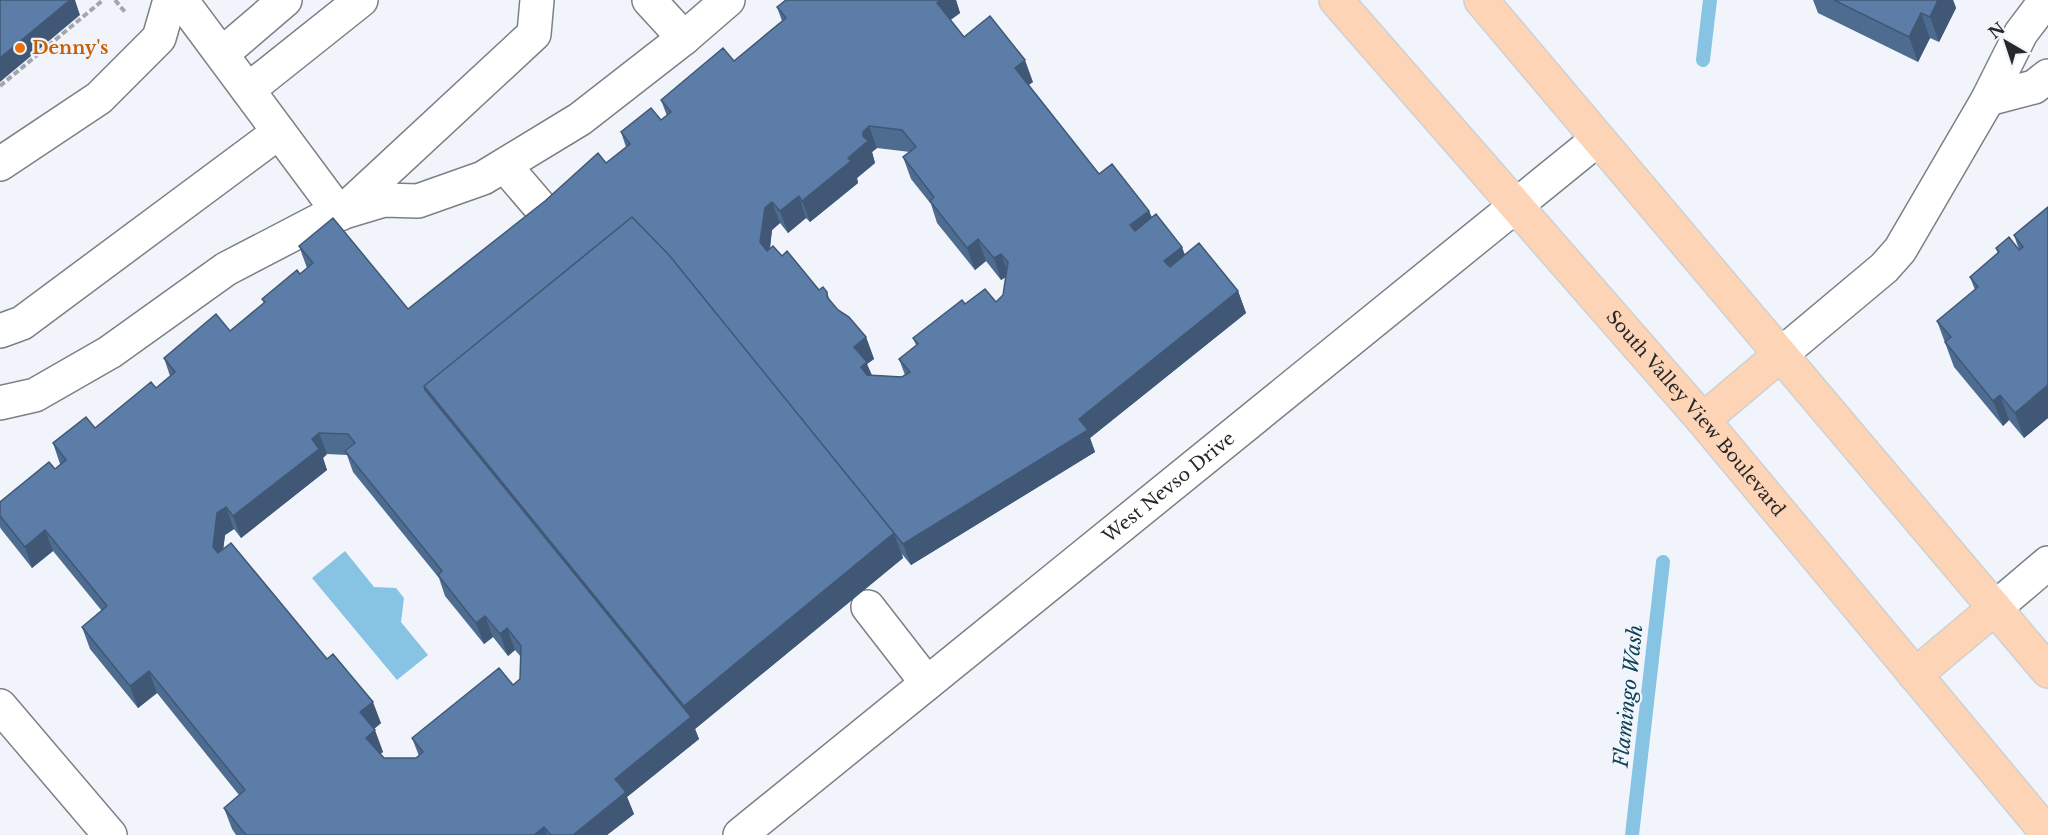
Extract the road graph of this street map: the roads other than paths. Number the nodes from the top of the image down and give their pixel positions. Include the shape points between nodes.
1 (170, 0) edge
2 (180, 0) edge
3 (285, 0) edge
4 (362, 0) edge
5 (537, 0) edge
6 (649, 0) edge
7 (727, 0) edge
8 (1335, 0) edge
9 (1481, 0) edge
10 (2046, 0) edge
11 (684, 38) junction
12 (222, 54) junction
13 (2043, 74) edge
14 (248, 90) junction
15 (1988, 99) junction
16 (279, 132) junction
17 (1598, 139) junction
18 (0, 164) edge
19 (505, 166) junction
20 (1516, 207) junction
21 (340, 214) junction
22 (553, 222) edge
23 (0, 331) edge
24 (1780, 355) junction
25 (0, 403) edge
26 (1703, 420) junction
27 (2048, 563) edge
28 (868, 607) dead end
29 (1995, 608) junction
30 (2048, 671) edge
31 (1915, 675) junction
32 (927, 683) junction
33 (0, 706) edge
34 (2048, 834) edge
35 (110, 835) edge
36 (740, 835) edge

1 - 18 street via 159,38 99,98
2 - 12 street
3 - 12 street
4 - 14 street
5 - 21 street via 534,34
6 - 11 street
7 - 11 street
8 - 20 main road, South Valley View Boulevard
9 - 17 main road
10 - 15 street via 2022,33
11 - 19 street via 580,119
12 - 14 street
13 - 15 street
14 - 16 street
15 - 24 street via 1900,250 1884,268
16 - 21 street
16 - 23 street via 22,323
17 - 20 street, West Nevso Drive
17 - 24 main road
19 - 21 street via 418,201 384,200
19 - 22 street
20 - 26 main road, South Valley View Boulevard
20 - 32 street, West Nevso Drive
21 - 25 street via 324,218 226,269 110,352 35,394
24 - 26 main road
24 - 29 main road
26 - 31 main road, South Valley View Boulevard
27 - 29 street
28 - 32 street
29 - 30 main road
29 - 31 main road
31 - 34 main road, South Valley View Boulevard
32 - 36 street, West Nevso Drive
33 - 35 street

